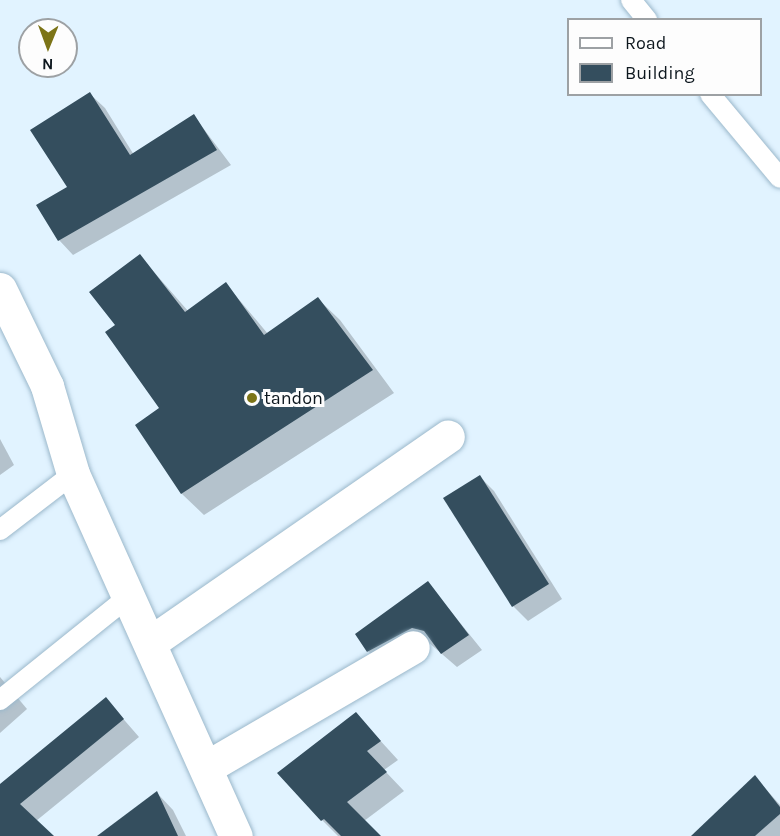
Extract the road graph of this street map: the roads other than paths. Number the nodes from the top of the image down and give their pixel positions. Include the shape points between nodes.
1 (631, 0) edge
2 (645, 18) edge
3 (712, 96) edge
4 (780, 178) edge
5 (0, 289) edge
6 (448, 436) dead end
7 (73, 474) junction
8 (0, 530) edge
9 (127, 598) junction
10 (152, 642) junction
11 (413, 647) dead end
12 (0, 700) edge
13 (207, 767) junction
14 (236, 836) edge

1 - 2 lane
3 - 4 lane
5 - 7 street via 47,386
6 - 10 street
7 - 8 lane
7 - 9 street
9 - 10 street
9 - 12 lane
10 - 13 street
11 - 13 street
13 - 14 street

